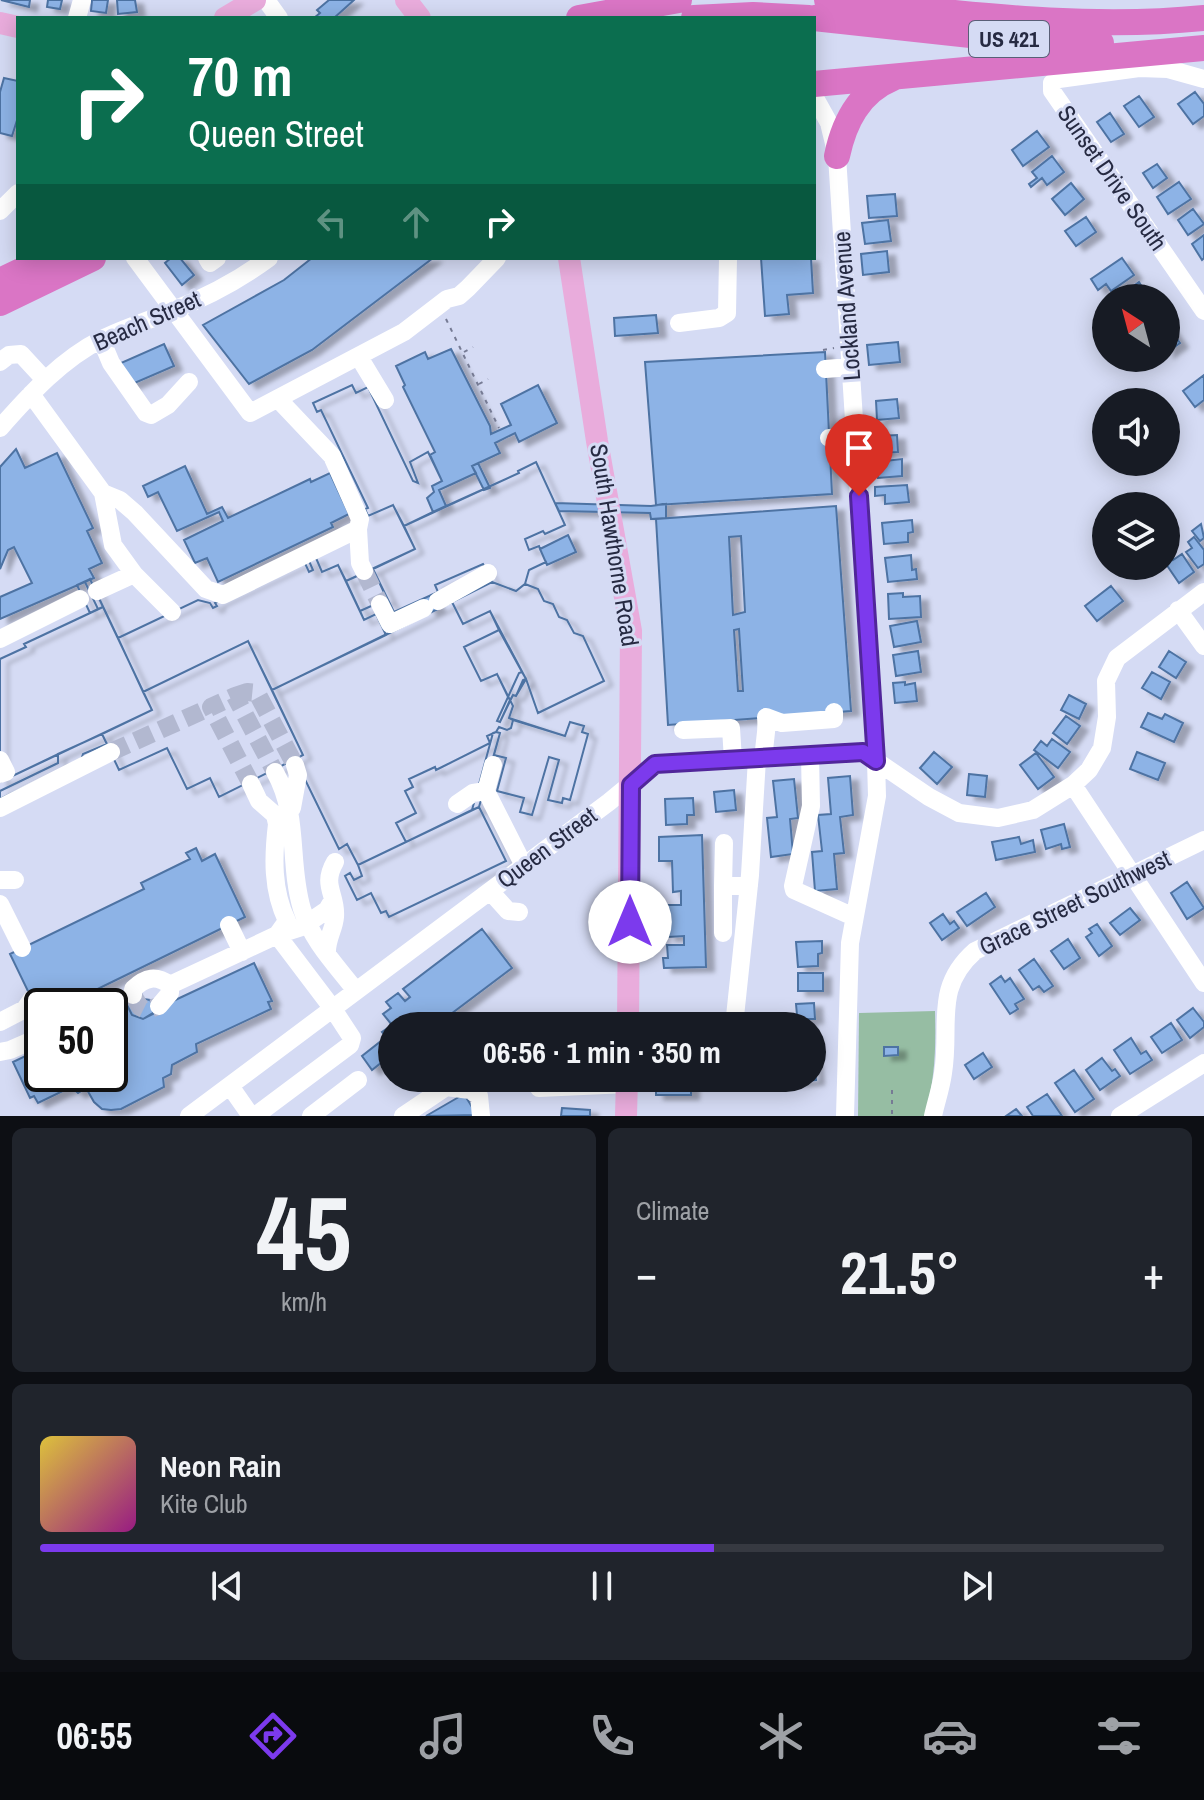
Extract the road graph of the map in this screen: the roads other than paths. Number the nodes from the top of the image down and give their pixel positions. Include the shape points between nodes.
1 (255, 0) edge
2 (406, 0) edge
3 (679, 0) edge
4 (827, 0) edge
5 (924, 6) edge
6 (231, 16) edge
7 (418, 16) edge
8 (590, 16) edge
9 (733, 16) edge
10 (773, 16) edge
11 (816, 18) edge
12 (1204, 18) edge
13 (1204, 38) edge
14 (1204, 48) edge
15 (898, 76) junction
16 (1204, 79) edge
17 (816, 84) edge
18 (816, 100) edge
19 (837, 156) junction
20 (16, 195) edge
21 (0, 211) edge
22 (44, 260) edge
23 (89, 260) edge
24 (136, 260) edge
25 (266, 260) edge
26 (479, 260) edge
27 (495, 260) edge
28 (569, 260) edge
29 (728, 260) edge
30 (0, 281) edge
31 (0, 303) edge
32 (446, 309) junction
33 (174, 310) junction
34 (1204, 311) edge
35 (679, 323) dead end
36 (101, 339) junction
37 (359, 357) junction
38 (0, 362) edge
39 (851, 367) junction
40 (825, 369) dead end
41 (45, 380) junction
42 (189, 382) dead end
43 (31, 394) junction
44 (278, 399) junction
45 (385, 400) dead end
46 (0, 428) edge
47 (855, 437) junction
48 (829, 438) dead end
49 (103, 493) junction
50 (358, 529) junction
51 (364, 571) tunnel mouth
52 (488, 573) dead end
53 (134, 574) junction
54 (1204, 592) edge
55 (380, 604) tunnel mouth
56 (1178, 610) junction
57 (172, 612) dead end
58 (0, 639) edge
59 (1204, 646) edge
60 (834, 712) dead end
61 (796, 718) junction
62 (683, 730) dead end
63 (111, 752) tunnel mouth
64 (802, 752) junction
65 (762, 755) junction
66 (0, 760) edge
67 (733, 760) junction
68 (876, 761) junction
69 (295, 765) tunnel mouth
70 (493, 765) dead end
71 (275, 772) tunnel mouth
72 (0, 774) edge
73 (251, 784) tunnel mouth
74 (631, 785) junction
75 (1073, 785) junction
76 (486, 791) junction
77 (457, 804) dead end
78 (0, 808) edge
79 (291, 815) junction
80 (1204, 840) edge
81 (724, 843) dead end
82 (335, 862) dead end
83 (524, 866) junction
84 (1132, 875) junction
85 (723, 886) junction
86 (749, 886) junction
87 (333, 900) junction
88 (0, 904) edge
89 (854, 917) junction
90 (307, 922) junction
91 (229, 925) dead end
92 (723, 933) dead end
93 (277, 935) junction
94 (22, 948) dead end
95 (242, 952) junction
96 (327, 954) junction
97 (1204, 983) edge
98 (170, 985) junction
99 (356, 991) junction
100 (133, 995) dead end
101 (159, 1006) dead end
102 (0, 1009) edge
103 (333, 1009) junction
104 (628, 1012) edge
105 (736, 1012) edge
106 (0, 1022) edge
107 (24, 1044) edge
108 (0, 1052) edge
109 (1204, 1063) edge
110 (358, 1080) dead end
111 (230, 1086) junction
112 (627, 1092) edge
113 (189, 1116) edge
114 (253, 1116) edge
115 (311, 1116) edge
116 (403, 1116) edge
117 (481, 1116) edge
118 (626, 1116) edge
119 (845, 1116) edge
120 (933, 1116) edge
121 (1120, 1116) edge

1 - 6 main road
2 - 7 main road
3 - 8 highway
4 - 5 highway, US 421
5 - 12 highway, US 421 via 1081,24
9 - 10 highway, US 421
11 - 13 highway, US 421 via 1034,41
14 - 15 highway
15 - 17 highway
15 - 19 highway via 855,108
16 - 34 street, Sunset Drive South via 1139,68 1086,73 1052,83 1052,91
18 - 19 street, Lockland Avenue via 829,123
19 - 39 street, Lockland Avenue
20 - 21 street
22 - 30 highway
23 - 31 highway
24 - 33 street
25 - 33 street, Beach Street
26 - 32 street via 451,289
27 - 32 street
28 - 74 main road, South Hawthorne Road via 628,602
29 - 35 street via 727,313
32 - 37 street
33 - 36 street, Beach Street
33 - 44 street via 250,413
36 - 41 street, Beach Street
36 - 42 street via 146,413 159,412
37 - 44 street
37 - 45 street
38 - 41 street via 21,354
39 - 40 street
39 - 47 street, Lockland Avenue
41 - 43 street, Beach Street
43 - 46 street, Beach Street
43 - 49 street
44 - 50 street via 332,456 360,519
47 - 48 street
47 - 68 street, Lockland Avenue
49 - 50 street via 135,513 206,589 223,595
49 - 53 street via 113,545
50 - 51 street
52 - 55 street via 390,624
53 - 57 street
53 - 58 street
54 - 56 street, Queen Street
56 - 59 street
56 - 75 street, Queen Street via 1126,649 1111,668 1102,748
60 - 61 street via 834,719
61 - 64 street
61 - 65 street via 782,723 761,717 768,738
62 - 67 street via 726,725
63 - 78 street
64 - 65 street, Queen Street
64 - 68 street, Queen Street via 863,752
64 - 89 street via 811,806 794,890
65 - 67 street, Queen Street
65 - 86 street
66 - 72 street via 6,772
67 - 74 street, Queen Street via 655,764
68 - 75 street, Queen Street via 959,813 998,818 1033,810
68 - 89 street, Lockland Avenue via 877,796
69 - 79 street
70 - 76 street
71 - 79 street
73 - 93 street via 277,824 274,876 287,921
74 - 83 street, Queen Street
74 - 104 main road, South Hawthorne Road
75 - 84 street
76 - 77 street
76 - 83 street
79 - 90 street via 296,885
80 - 84 street, Grace Street Southwest
81 - 85 street
82 - 87 street via 328,879
83 - 99 street, Queen Street via 494,895
84 - 97 street
84 - 120 street, Grace Street Southwest via 962,962 946,998 944,1073
85 - 86 street
85 - 92 street
86 - 105 street
87 - 90 street
87 - 96 street
88 - 94 street
89 - 119 street, Lockland Avenue
90 - 93 street
90 - 96 street
91 - 95 street
93 - 95 street
93 - 103 street
95 - 98 street
96 - 99 street
98 - 100 street via 147,979
98 - 101 street
99 - 103 street, Queen Street
102 - 106 street via 32,999 25,1009
103 - 111 street, Queen Street
103 - 114 street via 352,1038 350,1045
107 - 108 street
109 - 121 street
110 - 115 street
111 - 113 street, Queen Street
111 - 114 street
112 - 118 main road
116 - 117 street via 446,1087 479,1096

